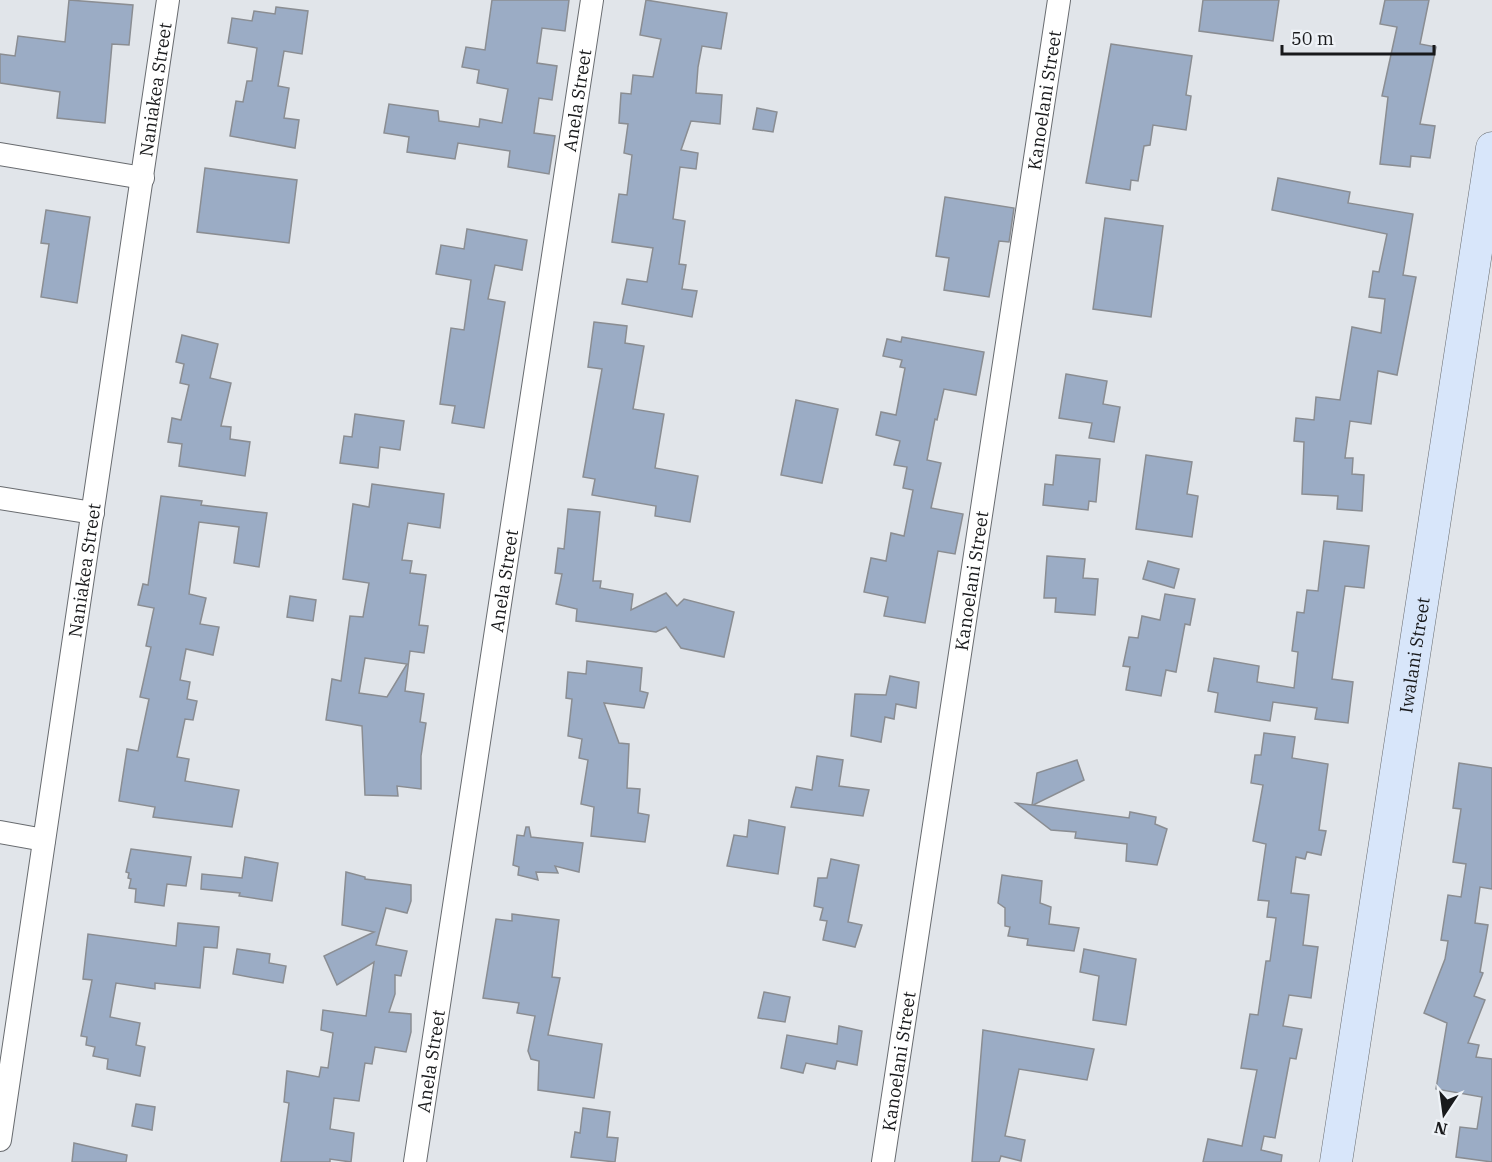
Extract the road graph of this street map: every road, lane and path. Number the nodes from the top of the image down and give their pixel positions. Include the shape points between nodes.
1 (168, 0) edge
2 (592, 0) edge
3 (1059, 0) edge
4 (1492, 148) edge
5 (0, 154) edge
6 (143, 178) junction
7 (0, 498) edge
8 (93, 513) junction
9 (0, 832) edge
10 (44, 840) junction
11 (0, 1140) edge
12 (415, 1162) edge
13 (883, 1162) edge
14 (1336, 1162) edge

1 - 6 street, Naniakea Street
2 - 12 street, Anela Street
3 - 13 street, Kanoelani Street
4 - 14 street, Iwalani Street
5 - 6 street
6 - 8 street, Naniakea Street
7 - 8 street
8 - 10 street, Naniakea Street
9 - 10 street
10 - 11 street, Naniakea Street

